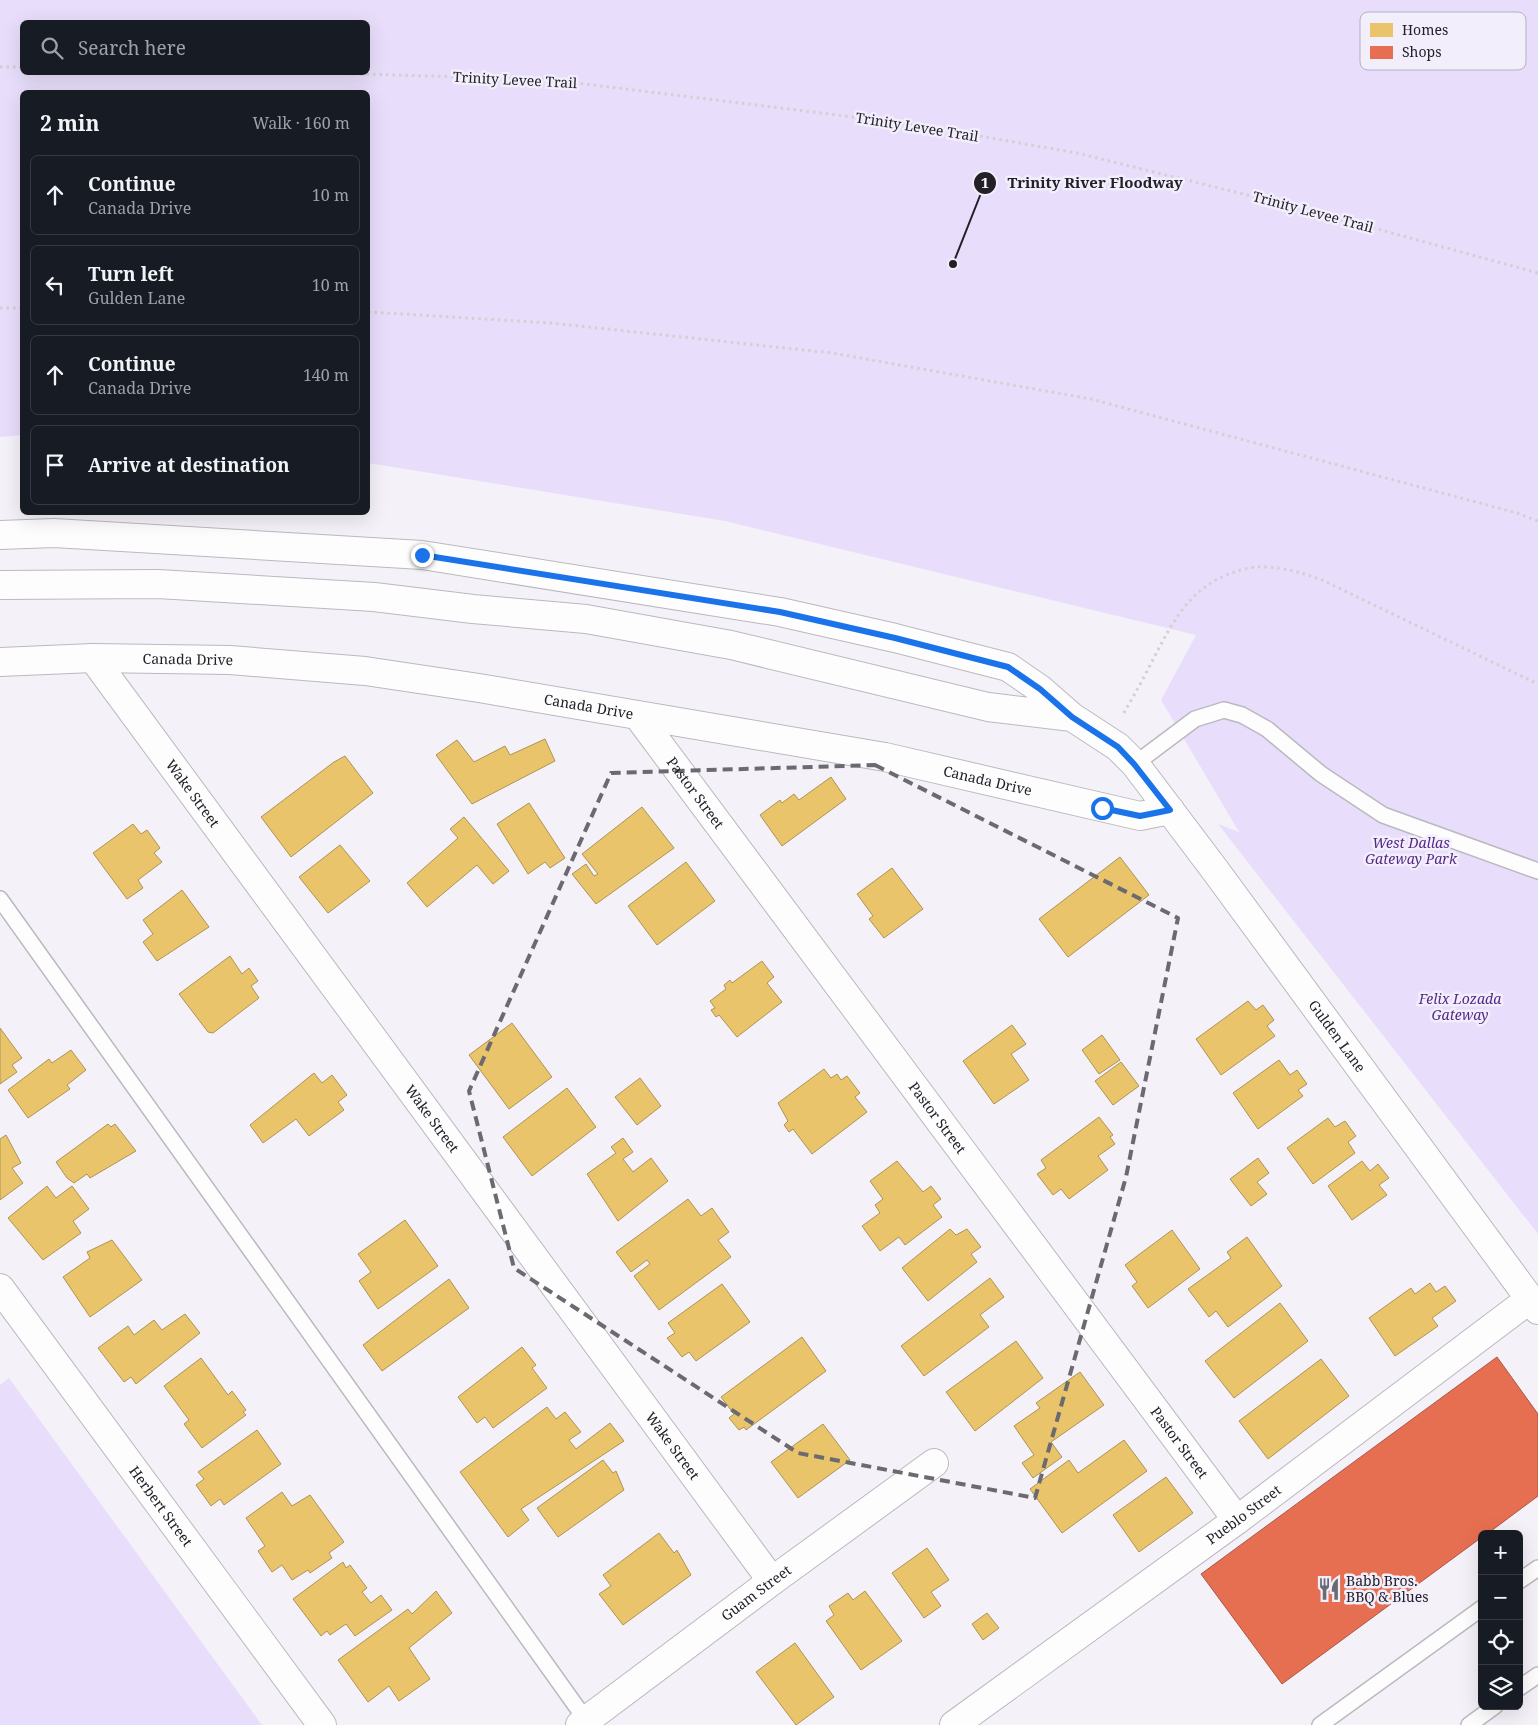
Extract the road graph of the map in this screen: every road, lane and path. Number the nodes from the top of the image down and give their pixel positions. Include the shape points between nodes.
1 (0, 67) edge
2 (20, 67) edge
3 (370, 74) edge
4 (1538, 273) edge
5 (0, 308) edge
6 (20, 308) edge
7 (370, 312) edge
8 (1538, 521) edge
9 (0, 535) edge
10 (0, 585) edge
11 (92, 658) junction
12 (0, 662) edge
13 (1538, 684) edge
14 (638, 716) junction
15 (1072, 717) junction
16 (1108, 739) junction
17 (1134, 764) junction
18 (1170, 810) junction
19 (1538, 870) edge
20 (0, 899) edge
21 (0, 1288) edge
22 (1534, 1304) edge
23 (934, 1463) dead end
24 (1238, 1520) junction
25 (1538, 1568) edge
26 (1523, 1578) edge
27 (772, 1581) junction
28 (1478, 1611) edge
29 (1538, 1675) edge
30 (1523, 1685) edge
31 (1490, 1710) edge
32 (583, 1723) edge
33 (322, 1725) edge
34 (954, 1725) edge
35 (1320, 1725) edge
36 (1469, 1725) edge

1 - 2 path
3 - 4 path, Trinity Levee Trail via 544,79 911,124 1086,155 1304,208
5 - 6 path
7 - 8 path via 551,323 832,353 1082,397 1360,470
9 - 15 street via 54,533 422,555 780,612 1008,667
10 - 15 street via 158,584 374,597 586,619 731,646 988,706
11 - 12 street, Canada Drive
11 - 14 street, Canada Drive via 230,660 365,671
11 - 27 street, Wake Street
13 - 16 path via 1322,580 1295,570 1264,566 1238,570 1215,580 1194,595 1174,619
14 - 18 street, Canada Drive via 885,757 1140,816
14 - 24 street, Pastor Street
15 - 16 street
16 - 17 street
17 - 18 street, Gulden Lane
17 - 19 lane via 1195,719 1224,710 1242,715 1267,729 1321,774 1383,815
18 - 22 street, Gulden Lane
20 - 32 lane
21 - 33 street, Herbert Street
22 - 24 street, Pueblo Street
23 - 27 street, Guam Street
24 - 34 street, Pueblo Street
25 - 26 lane
27 - 32 street, Guam Street
28 - 35 lane
29 - 30 lane
31 - 36 lane

